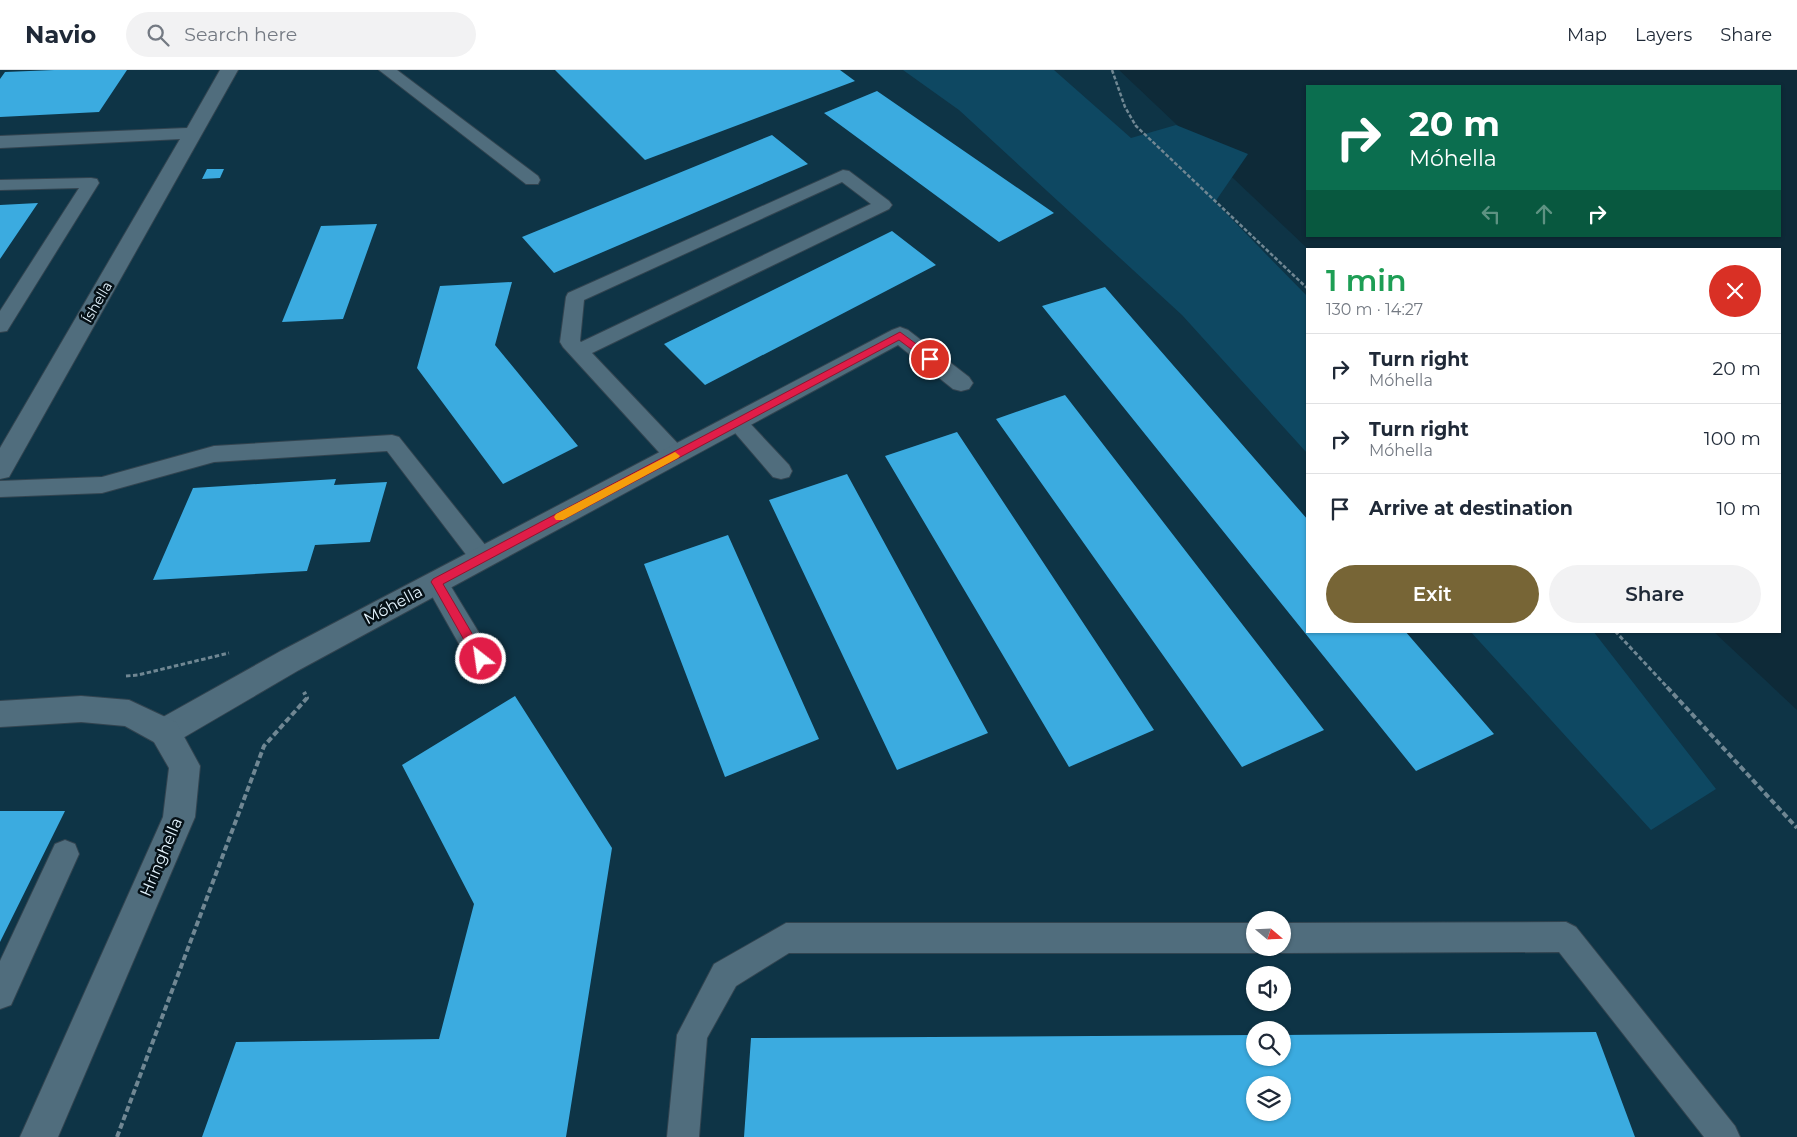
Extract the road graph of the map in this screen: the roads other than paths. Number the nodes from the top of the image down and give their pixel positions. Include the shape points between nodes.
1 (230, 70) edge
2 (387, 70) edge
3 (193, 133) junction
4 (0, 142) edge
5 (532, 180) dead end
6 (0, 186) edge
7 (0, 326) edge
8 (579, 351) junction
9 (961, 383) dead end
10 (736, 422) junction
11 (675, 456) junction
12 (0, 470) edge
13 (782, 471) dead end
14 (0, 489) edge
15 (482, 558) junction
16 (436, 582) junction
17 (481, 659) dead end
18 (0, 714) edge
19 (165, 732) junction
20 (65, 854) dead end
21 (1246, 938) edge
22 (1291, 938) edge
23 (0, 994) edge
24 (39, 1137) edge
25 (683, 1137) edge
26 (1724, 1137) edge

1 - 3 street, Íshella
2 - 5 lane
3 - 4 street
3 - 12 street, Íshella
6 - 7 lane via 91,182
8 - 8 lane via 570,342 575,297 844,175 883,204
8 - 11 lane
9 - 10 street, Móhella via 900,335
10 - 11 street, Móhella
10 - 13 lane
11 - 15 street, Móhella
14 - 15 lane via 102,485 214,454 392,443
15 - 16 street, Móhella
16 - 17 lane
16 - 19 street, Móhella
18 - 19 street via 81,709 129,713
19 - 24 street, Hringhella via 185,766 179,817
20 - 23 lane
21 - 25 lane via 786,938 725,975 692,1035
22 - 26 lane via 1566,937

